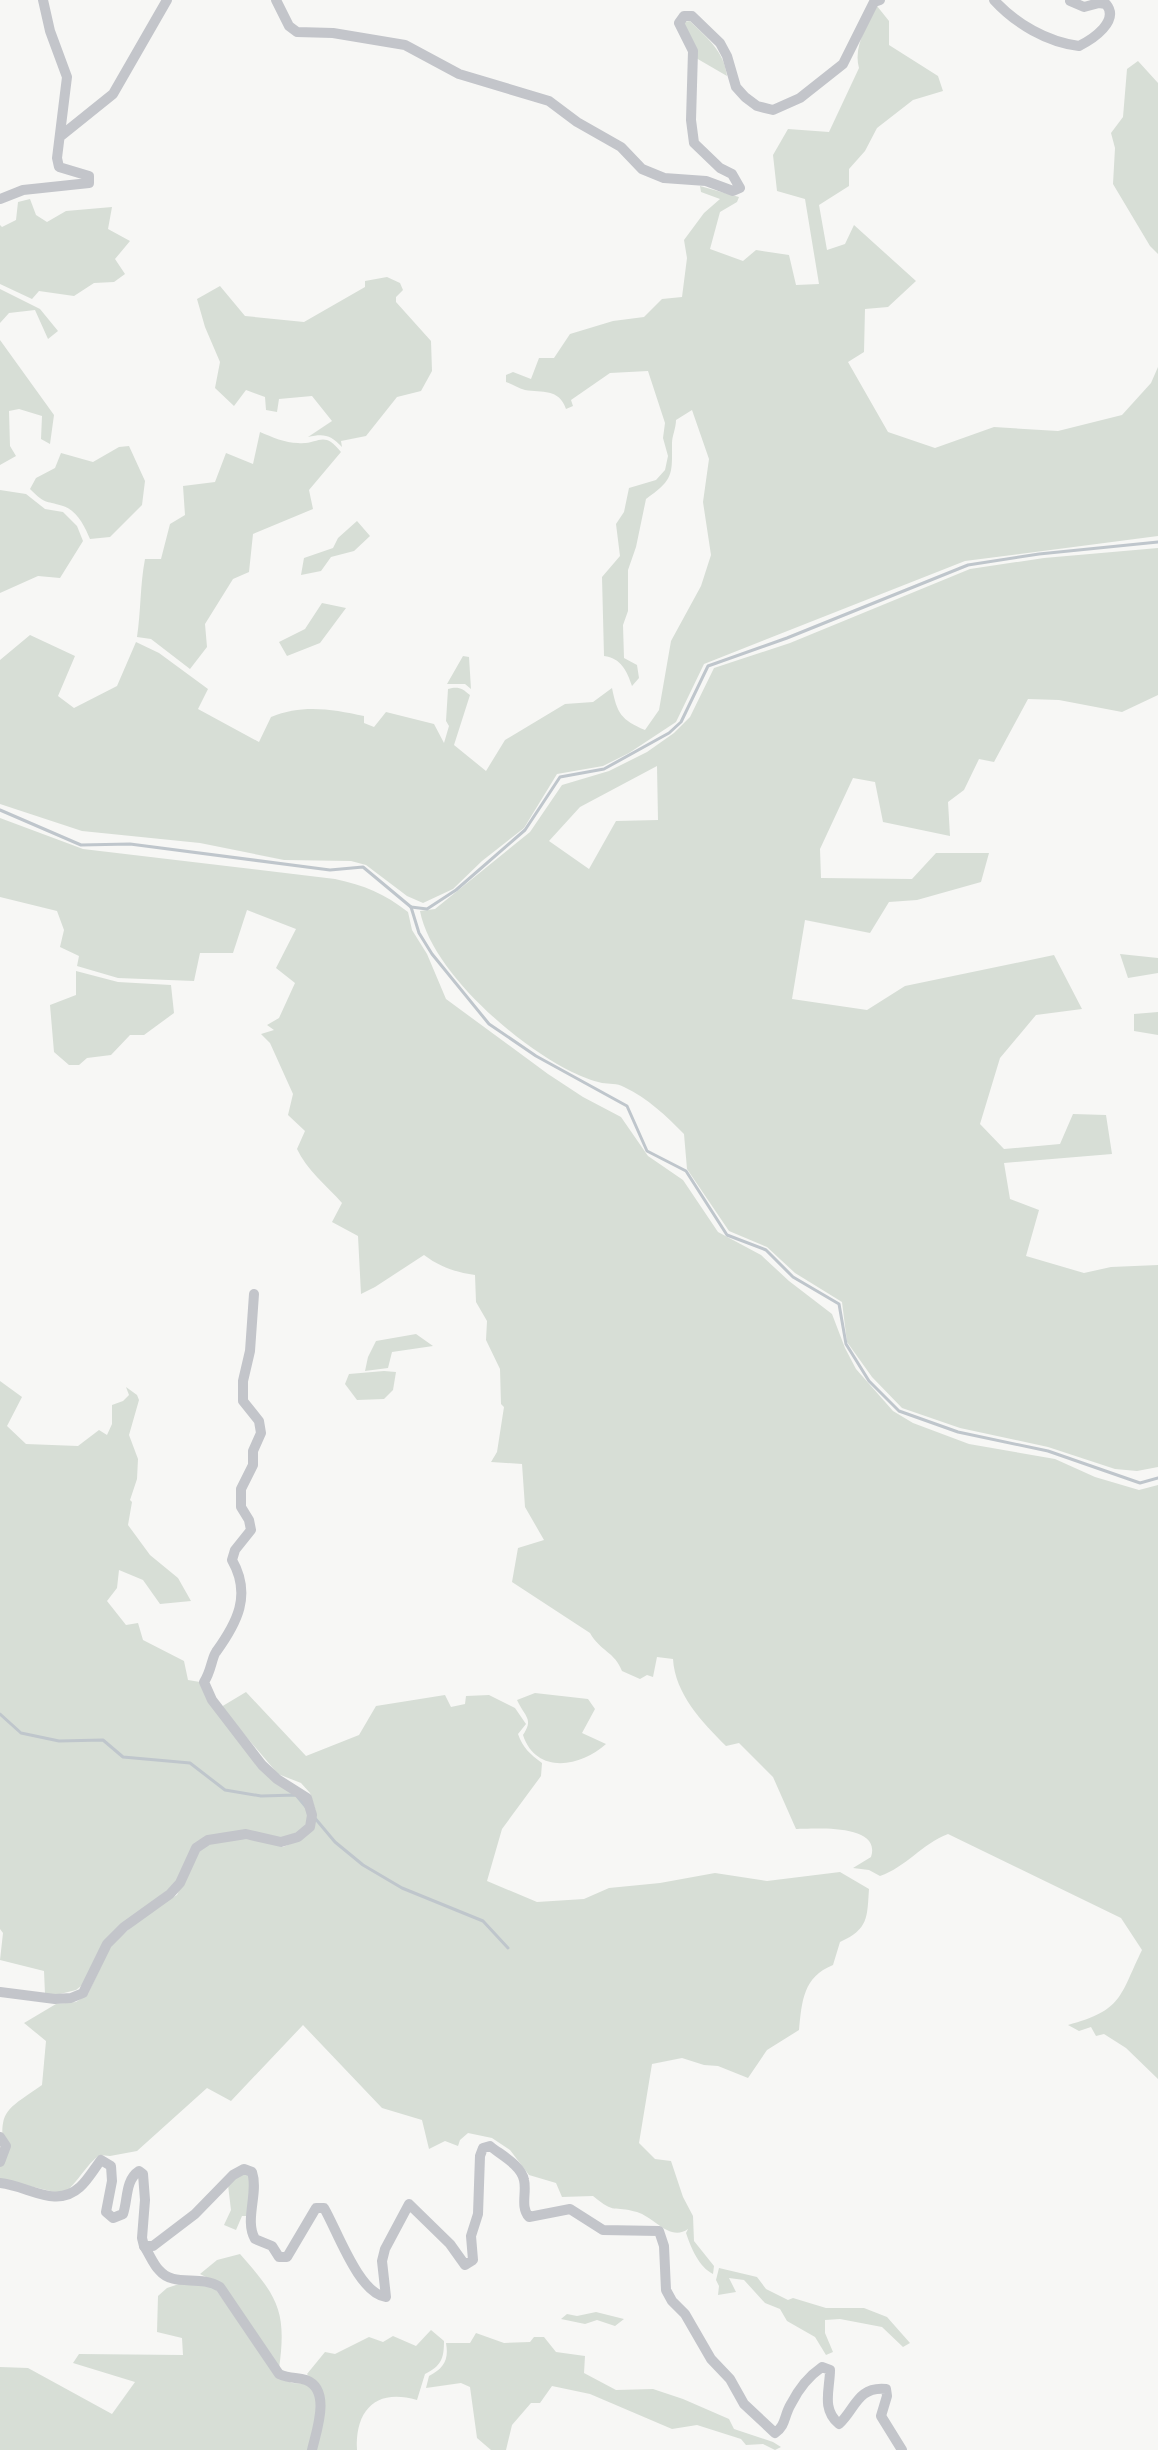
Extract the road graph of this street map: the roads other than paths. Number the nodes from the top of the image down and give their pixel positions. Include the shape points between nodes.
1 (43, 0) edge
2 (167, 0) edge
3 (276, 0) edge
4 (880, 0) edge
5 (994, 0) edge
6 (1070, 1) edge
7 (62, 135) junction
8 (0, 199) edge
9 (254, 1294) dead end
10 (0, 1992) edge
11 (0, 2137) edge
12 (0, 2162) edge
13 (0, 2183) edge
14 (144, 2246) junction
15 (312, 2450) edge
16 (902, 2450) edge

1 - 7 street via 68,77
2 - 7 street via 113,94
3 - 4 street via 289,26 297,32 333,33 405,45 459,74 549,101 621,147 642,168 664,178 706,181 734,191 740,188 732,174 694,143 693,51 679,23 684,16 692,16 720,43 736,87 745,97 772,110 800,99 843,64 874,2
5 - 6 street via 1034,31 1059,44 1079,46 1102,30 1110,16 1109,8 1099,3 1084,7
7 - 8 street via 59,166 88,176 89,183 23,190
9 - 10 street via 243,1401 259,1421 261,1433 253,1451 253,1465 241,1489 241,1507 251,1530 232,1560 238,1570 241,1611 215,1653 204,1682 212,1700 262,1765 307,1798 312,1815 310,1827 298,1837 281,1842 246,1834 208,1840 196,1848 180,1883 170,1894 107,1944 83,1993 55,1999
11 - 12 street via 6,2146
13 - 14 street via 19,2185 52,2199 66,2197 82,2185 101,2160 111,2166 106,2212 113,2218 123,2214 127,2191 139,2171 145,2186
14 - 15 street via 158,2270 168,2278 209,2280 220,2287 279,2374 290,2380 307,2380 317,2389 320,2421
14 - 16 street via 153,2246 195,2214 233,2175 244,2169 252,2172 255,2182 255,2238 272,2246 279,2257 287,2257 309,2216 316,2208 324,2208 355,2267 372,2290 386,2296 382,2261 409,2204 450,2244 465,2265 473,2260 471,2236 479,2204 480,2156 483,2148 490,2146 518,2168 524,2178 525,2213 529,2217 570,2209 603,2230 659,2231 664,2246 666,2290 672,2301 685,2314 744,2404 775,2433 783,2428 790,2405 801,2388 822,2367 830,2370 828,2402 839,2424 857,2400 875,2388 886,2389 881,2416

